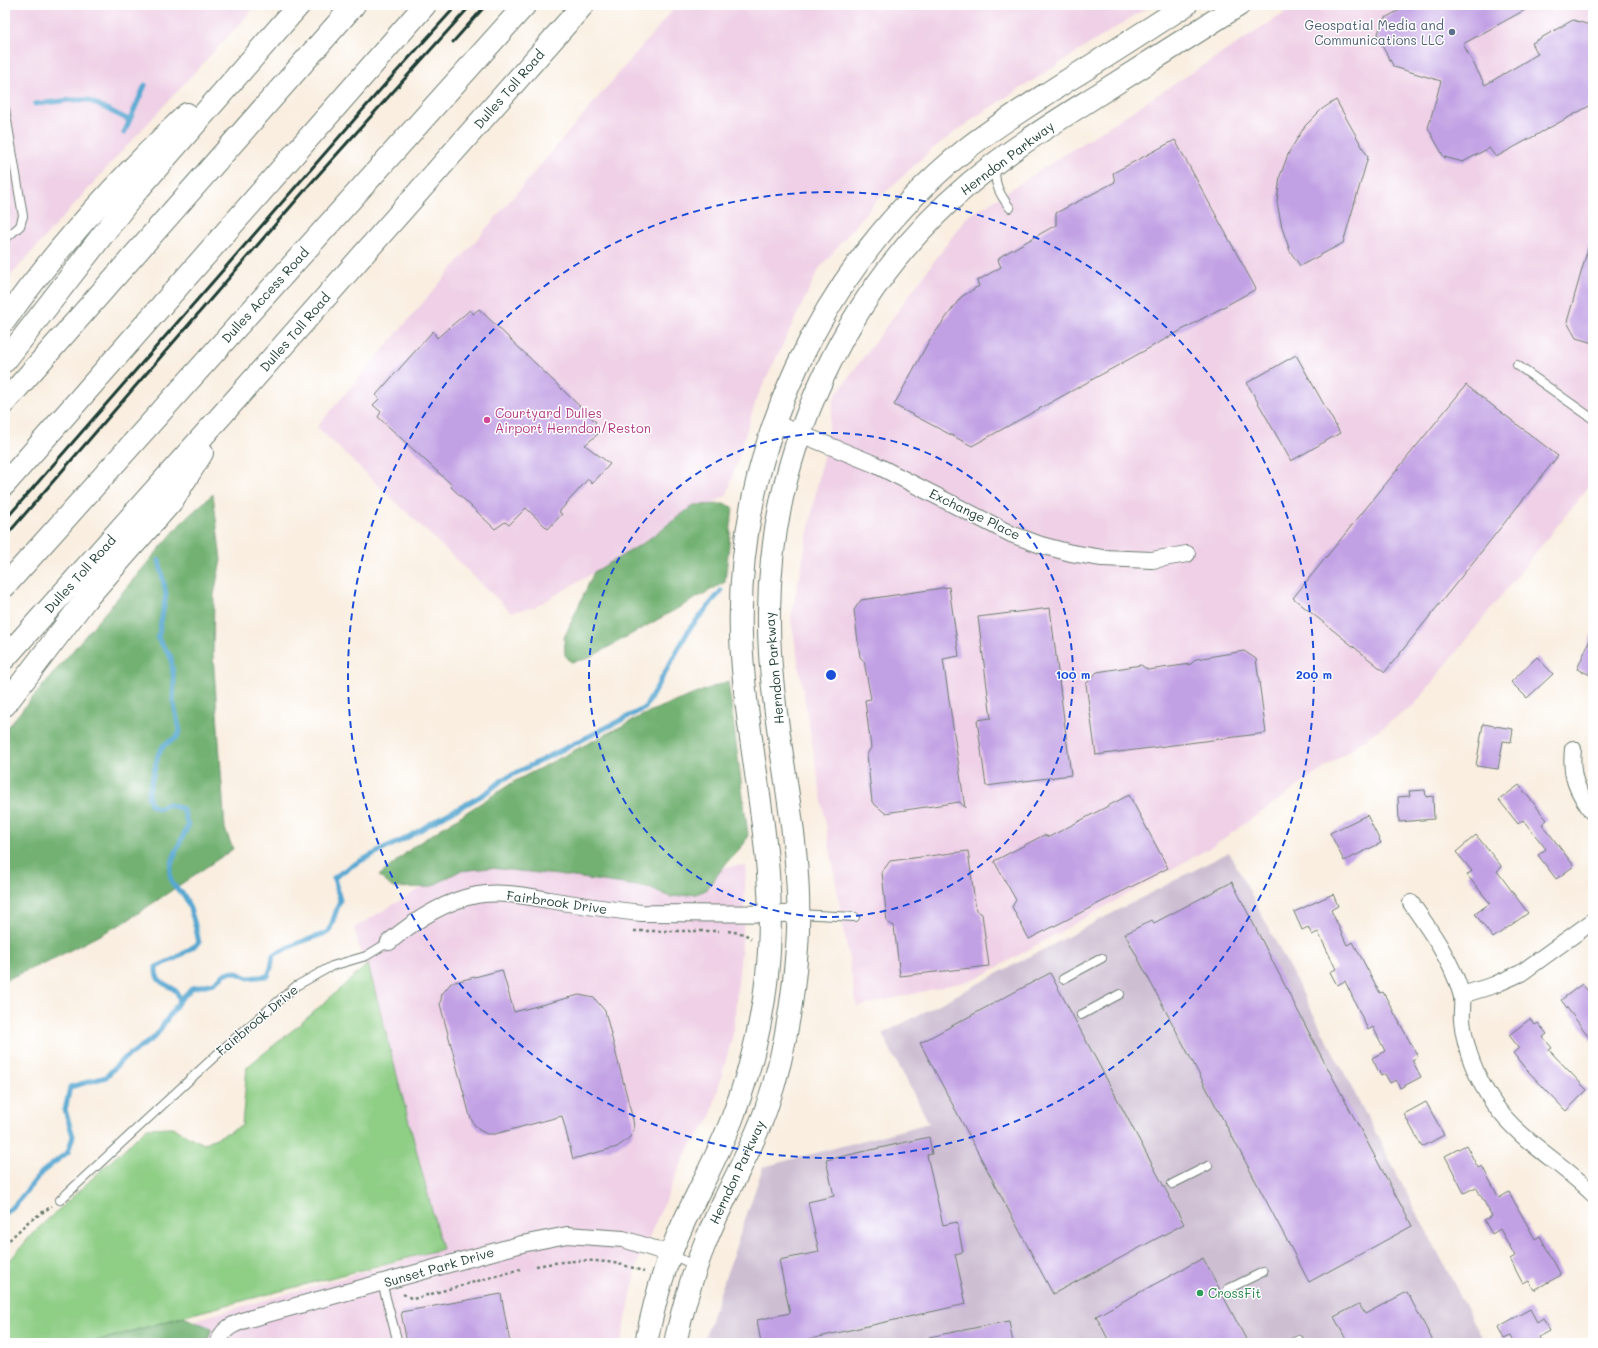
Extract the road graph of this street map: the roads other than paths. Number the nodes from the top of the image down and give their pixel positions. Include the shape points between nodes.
1 (299, 5) edge
2 (354, 5) edge
3 (425, 5) edge
4 (525, 5) edge
5 (583, 5) edge
6 (1239, 5) edge
7 (1178, 10) edge
8 (1184, 40) junction
9 (265, 44) junction
10 (5, 109) edge
11 (997, 162) junction
12 (1010, 208) dead end
13 (5, 239) edge
14 (5, 320) edge
15 (5, 361) edge
16 (1517, 365) dead end
17 (237, 398) junction
18 (5, 402) edge
19 (1593, 419) edge
20 (774, 423) junction
21 (800, 433) junction
22 (5, 484) edge
23 (1187, 554) dead end
24 (5, 586) edge
25 (5, 658) edge
26 (5, 705) edge
27 (1573, 749) dead end
28 (1593, 813) edge
29 (1411, 903) dead end
30 (771, 914) junction
31 (798, 914) junction
32 (855, 917) dead end
33 (1593, 921) edge
34 (389, 942) joint
35 (1102, 958) dead end
36 (1063, 979) dead end
37 (1120, 994) dead end
38 (1462, 994) junction
39 (1081, 1015) dead end
40 (1208, 1166) dead end
41 (1172, 1184) dead end
42 (1593, 1194) edge
43 (60, 1200) road end
44 (671, 1254) junction
45 (696, 1266) junction
46 (1263, 1272) dead end
47 (382, 1283) junction
48 (1228, 1289) dead end
49 (219, 1343) edge
50 (398, 1343) edge
51 (646, 1343) edge
52 (675, 1343) edge

1 - 9 main road
2 - 18 main road
3 - 22 main road
4 - 24 main road, Dulles Access Road
5 - 17 main road, Dulles Toll Road
6 - 8 main road, Herndon Parkway
7 - 8 main road
7 - 20 main road, Herndon Parkway via 1001,123 962,152 909,202 874,242 830,305 801,359
8 - 11 main road, Herndon Parkway
9 - 14 main road via 129,169 65,240
9 - 15 main road via 130,198
10 - 13 lane via 22,216 20,226
11 - 12 lane via 997,185 1000,195
11 - 21 main road, Herndon Parkway via 933,219 882,279 847,331 822,379
16 - 19 lane
17 - 25 main road, Dulles Toll Road
17 - 26 main road via 172,501 86,599
20 - 21 street, Exchange Place
20 - 30 main road, Herndon Parkway via 749,518 741,606 745,691 764,822
21 - 23 street, Exchange Place via 874,464 1011,534 1041,545 1102,558 1152,560
21 - 31 main road, Herndon Parkway via 777,525 769,611 774,698 797,859
27 - 28 street via 1574,779 1580,794
29 - 38 street via 1454,974
30 - 31 street, Fairbrook Drive
30 - 34 street, Fairbrook Drive via 642,913 489,894 461,899 433,911
30 - 44 main road, Herndon Parkway via 767,979 750,1067 722,1144
31 - 32 lane
31 - 45 main road, Herndon Parkway via 798,946 791,1004 774,1084 756,1136
33 - 38 street via 1521,973 1494,985
34 - 43 lane, Fairbrook Drive via 366,956 332,966 296,986 226,1046
35 - 36 lane
37 - 39 lane
38 - 42 street via 1461,1018 1465,1047 1494,1104 1512,1127
40 - 41 lane
44 - 45 lane
44 - 47 street, Sunset Park Drive via 622,1239 567,1235 522,1244
44 - 51 main road, Herndon Parkway via 654,1305
45 - 52 main road, Herndon Parkway
46 - 48 lane
47 - 49 street, Sunset Park Drive via 230,1326
47 - 50 lane

